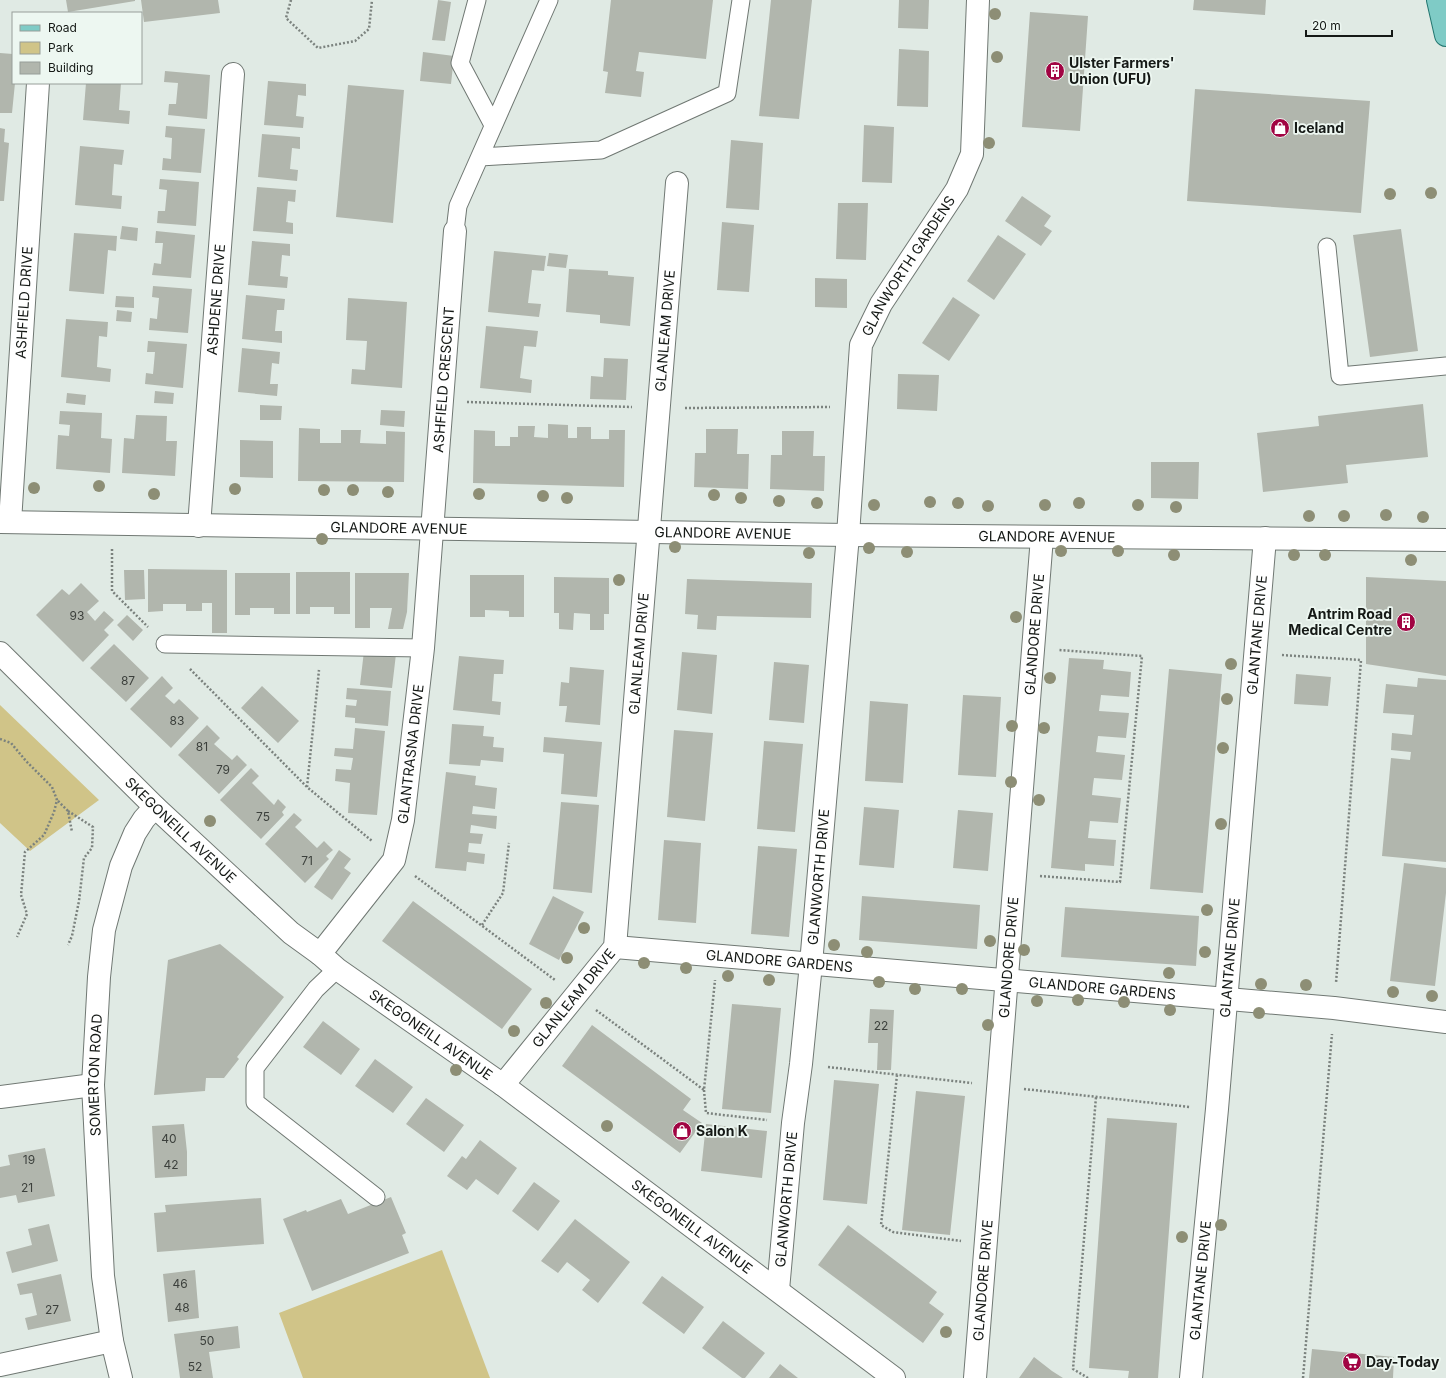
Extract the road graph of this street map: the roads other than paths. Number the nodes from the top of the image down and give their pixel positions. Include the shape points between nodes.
1 (477, 0) edge
2 (549, 0) edge
3 (741, 0) edge
4 (978, 0) edge
5 (1441, 4) edge
6 (1446, 35) edge
7 (233, 74) dead end
8 (38, 84) edge
9 (493, 125) junction
10 (480, 157) junction
11 (677, 183) dead end
12 (455, 231) joint
13 (1327, 247) dead end
14 (1446, 366) edge
15 (5, 522) edge
16 (199, 526) junction
17 (432, 529) junction
18 (648, 532) junction
19 (848, 535) junction
20 (1042, 537) junction
21 (1265, 538) junction
22 (1446, 540) edge
23 (164, 644) road end
24 (423, 648) junction
25 (0, 653) edge
26 (155, 807) junction
27 (615, 947) junction
28 (320, 954) junction
29 (811, 964) junction
30 (337, 969) junction
31 (1007, 980) junction
32 (1226, 999) junction
33 (1446, 1022) edge
34 (93, 1084) junction
35 (503, 1085) junction
36 (0, 1097) edge
37 (376, 1197) dead end
38 (778, 1290) junction
39 (112, 1341) junction
40 (0, 1365) edge
41 (121, 1378) edge
42 (894, 1378) edge
43 (975, 1378) edge
44 (1191, 1378) edge

1 - 9 lane via 460,63
2 - 9 lane
3 - 10 lane via 726,93 601,150
4 - 19 street, GLANWORTH GARDENS via 972,154 957,189 882,304 861,344
5 - 6 main road
7 - 16 street, ASHDENE DRIVE
8 - 15 street, ASHFIELD DRIVE
9 - 10 lane
10 - 12 lane via 458,206
11 - 18 street, GLANLEAM DRIVE
12 - 17 street, ASHFIELD CRESCENT
13 - 14 lane via 1340,376
15 - 16 street, GLANDORE AVENUE
16 - 17 street, GLANDORE AVENUE
17 - 18 street, GLANDORE AVENUE
17 - 24 street, GLANTRASNA DRIVE
18 - 19 street, GLANDORE AVENUE
18 - 27 street, GLANLEAM DRIVE
19 - 20 street, GLANDORE AVENUE
19 - 29 street, GLANWORTH DRIVE
20 - 21 street, GLANDORE AVENUE
20 - 31 street, GLANDORE DRIVE
21 - 22 street, GLANDORE AVENUE
21 - 32 street, GLANTANE DRIVE
23 - 24 lane
24 - 28 street, GLANTRASNA DRIVE via 403,820 394,860
25 - 26 street, SKEGONEILL AVENUE
26 - 28 street, SKEGONEILL AVENUE via 291,933
26 - 34 street, SOMERTON ROAD via 135,833 126,854 104,930
27 - 29 street, GLANDORE GARDENS
27 - 35 street, GLANLEAM DRIVE
28 - 30 street, SKEGONEILL AVENUE
29 - 31 street, GLANDORE GARDENS
29 - 38 street, GLANWORTH DRIVE
30 - 35 street, SKEGONEILL AVENUE
30 - 37 lane via 316,989 255,1068 255,1102
31 - 32 street, GLANDORE GARDENS
31 - 43 street, GLANDORE DRIVE
32 - 33 street, GLANDORE GARDENS via 1334,1008
32 - 44 street, GLANTANE DRIVE
34 - 36 street
34 - 39 street, SOMERTON ROAD via 103,1276
35 - 38 street, SKEGONEILL AVENUE
38 - 42 street, SKEGONEILL AVENUE
39 - 40 street
39 - 41 street, SOMERTON ROAD

